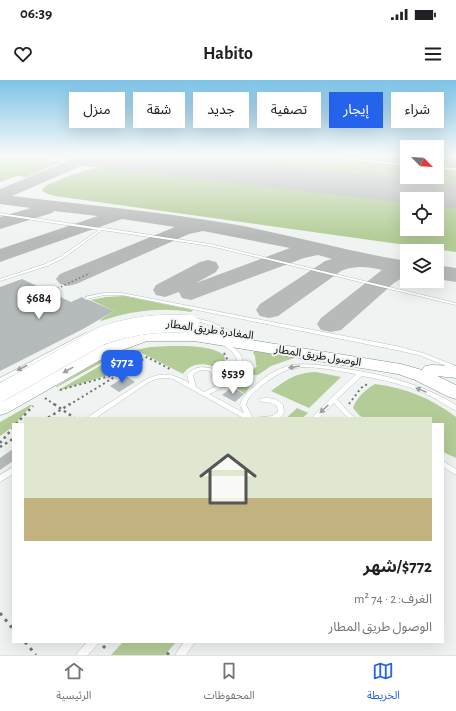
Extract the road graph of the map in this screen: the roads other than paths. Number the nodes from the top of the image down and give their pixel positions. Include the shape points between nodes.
1 (0, 214) edge
2 (103, 228) junction
3 (0, 280) edge
4 (87, 298) dead end
5 (456, 304) edge
6 (190, 324) junction
7 (94, 331) dead end
8 (221, 340) junction
9 (456, 368) edge
10 (431, 370) junction
11 (456, 372) edge
12 (360, 374) junction
13 (214, 378) dead end
14 (0, 380) edge
15 (456, 381) edge
16 (192, 388) junction
17 (0, 392) edge
18 (456, 393) edge
19 (204, 394) junction
20 (334, 399) junction
21 (261, 400) dead end
22 (0, 408) edge
23 (456, 408) edge
24 (250, 419) junction
25 (362, 421) edge
26 (84, 423) edge
27 (257, 423) edge
28 (309, 423) edge
29 (444, 465) edge
30 (12, 471) edge
31 (456, 472) edge
32 (0, 479) edge
33 (93, 643) edge
34 (189, 643) edge
35 (81, 655) edge
36 (180, 655) edge

1 - 2 lane
2 - 3 lane via 54,261
2 - 5 lane via 225,248
4 - 9 lane via 104,294 122,294 390,346 421,354
6 - 8 main road, الوصول طريق المطار
6 - 17 main road, المغادرة طريق المطار, bridge via 157,322 118,329
6 -> 22 main road, الوصول طريق المطار via 168,335 145,336 103,351
7 -> 14 lane
8 - 10 main road, المغادرة طريق المطار via 398,361
8 - 18 main road, الوصول طريق المطار via 401,369
8 - 19 lane via 239,356 240,366 230,380
10 - 11 main road
10 - 15 main road, المغادرة طريق المطار
12 - 20 lane
23 -> 12 lane via 417,388
12 -> 24 lane via 309,366 279,371 246,397 243,405
13 - 16 lane via 212,370 195,370 190,375
16 - 19 lane
16 - 26 lane via 171,377 156,377
19 - 24 lane
20 - 25 lane via 347,414
20 -> 28 lane
21 - 24 lane via 276,402 280,405 280,413 274,418
24 - 27 lane
29 - 31 lane
30 - 32 lane
33 - 35 lane
34 - 36 lane

